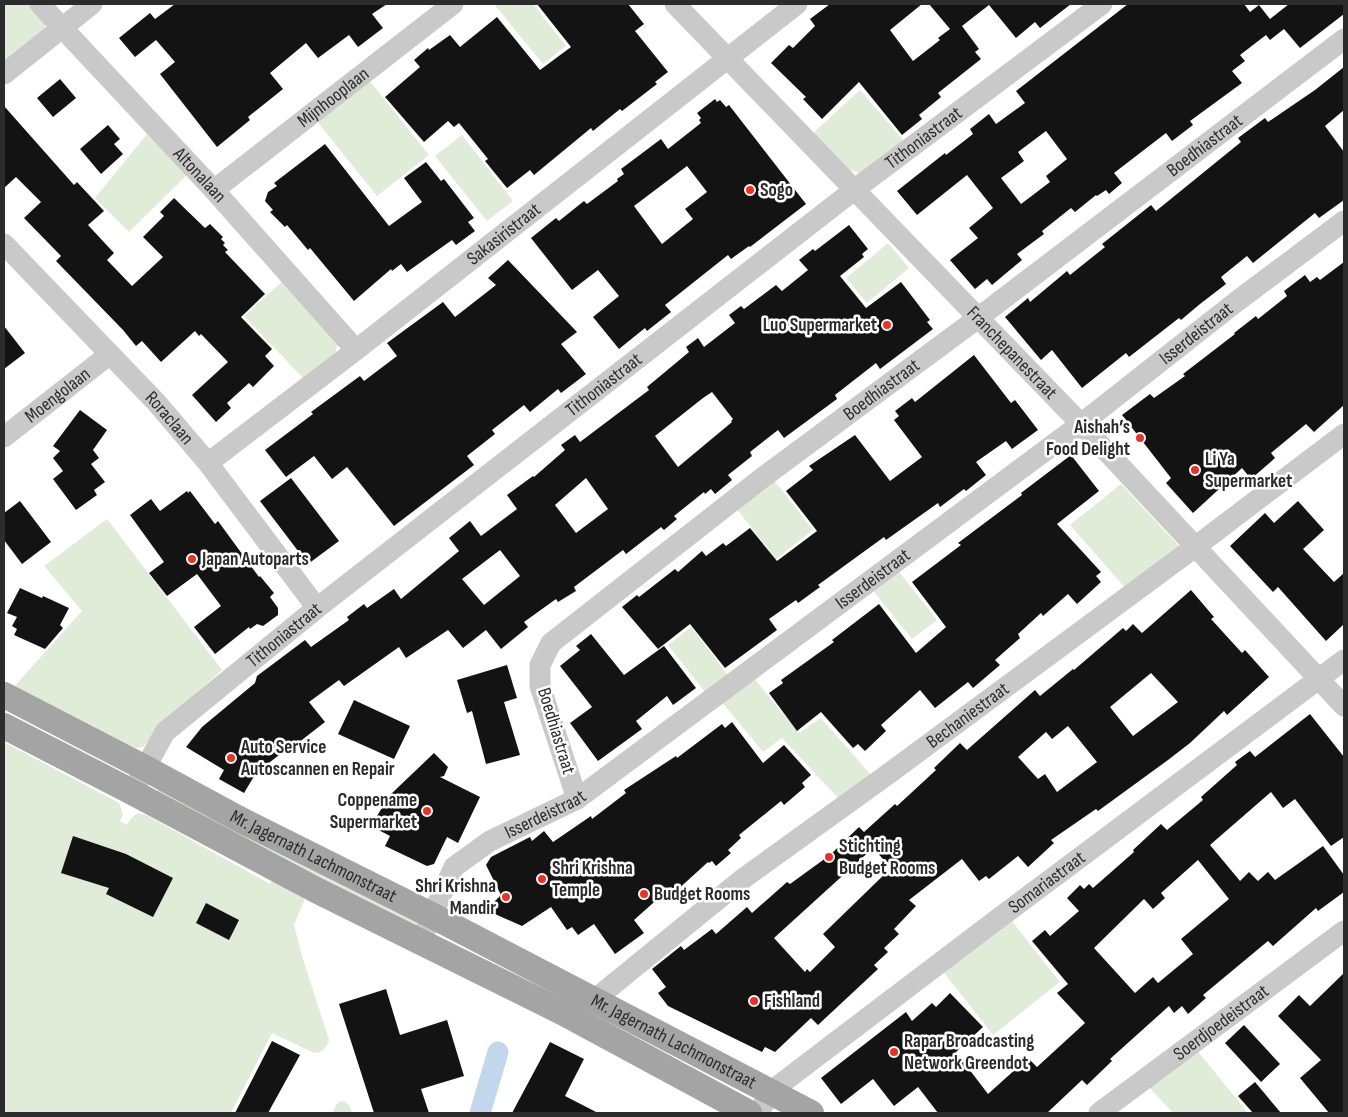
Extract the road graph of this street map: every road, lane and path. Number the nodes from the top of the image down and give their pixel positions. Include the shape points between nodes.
1 (40, 4) edge
2 (92, 4) edge
3 (453, 4) edge
4 (676, 4) edge
5 (797, 4) edge
6 (1102, 4) edge
7 (62, 27) junction
8 (1344, 39) edge
9 (728, 56) junction
10 (4, 74) edge
11 (214, 190) junction
12 (854, 190) junction
13 (1344, 221) edge
14 (4, 244) edge
15 (978, 318) junction
16 (356, 350) junction
17 (110, 354) junction
18 (1081, 424) junction
19 (1344, 434) edge
20 (4, 437) edge
21 (208, 463) junction
22 (1195, 547) junction
23 (317, 608) junction
24 (1344, 660) edge
25 (1318, 679) junction
26 (4, 695) edge
27 (1344, 706) edge
28 (4, 726) edge
29 (145, 768) junction
30 (132, 792) junction
31 (577, 799) junction
32 (433, 916) junction
33 (1344, 930) edge
34 (420, 942) junction
35 (594, 1000) junction
36 (765, 1103) edge
37 (749, 1113) edge
38 (811, 1113) edge
39 (1100, 1113) edge

1 - 7 street, Altonalaan
2 - 7 street
3 - 11 street, Mijnhooplaan
4 - 9 street, Franchepanestraat
5 - 9 street, Sakasiristraat
6 - 12 street, Tithoniastraat
7 - 10 street
7 - 11 street, Altonalaan
8 - 15 street, Boedhiastraat
9 - 12 street, Franchepanestraat
9 - 16 street, Sakasiristraat
11 - 16 street, Altonalaan
12 - 15 street, Franchepanestraat
12 - 23 street, Tithoniastraat
13 - 18 street, Isserdeistraat
14 - 17 street, Roraclaan
15 - 18 street, Franchepanestraat
15 - 31 street, Boedhiastraat via 762,478 551,643 540,665 540,686
16 - 21 street, Sakasiristraat
17 - 20 street, Moengolaan
17 - 21 street, Roraclaan
18 - 22 street, Franchepanestraat
18 - 31 street, Isserdeistraat
19 - 22 street, Bechaniestraat
21 - 23 street, Roraclaan
22 - 25 street, Franchepanestraat
22 - 35 street, Bechaniestraat via 744,878
23 - 29 street, Tithoniastraat via 165,732
24 - 25 street, Somariastraat
25 - 27 street, Franchepanestraat
25 - 36 street, Somariastraat via 995,921
26 - 29 main road, Mr. Jagernath Lachmonstraat
28 - 30 main road, Mr. Jagernath Lachmonstraat
29 - 30 street, Tithoniastraat
29 - 32 main road, Mr. Jagernath Lachmonstraat
30 - 34 main road, Mr. Jagernath Lachmonstraat
31 - 32 street, Isserdeistraat via 490,841 454,867
32 - 34 street, Isserdeistraat
32 - 35 main road, Mr. Jagernath Lachmonstraat
33 - 39 street, Soerdjoedeistraat
34 - 37 main road, Mr. Jagernath Lachmonstraat via 564,1013
35 - 36 main road, Mr. Jagernath Lachmonstraat
36 - 38 main road, Mr. Jagernath Lachmonstraat

